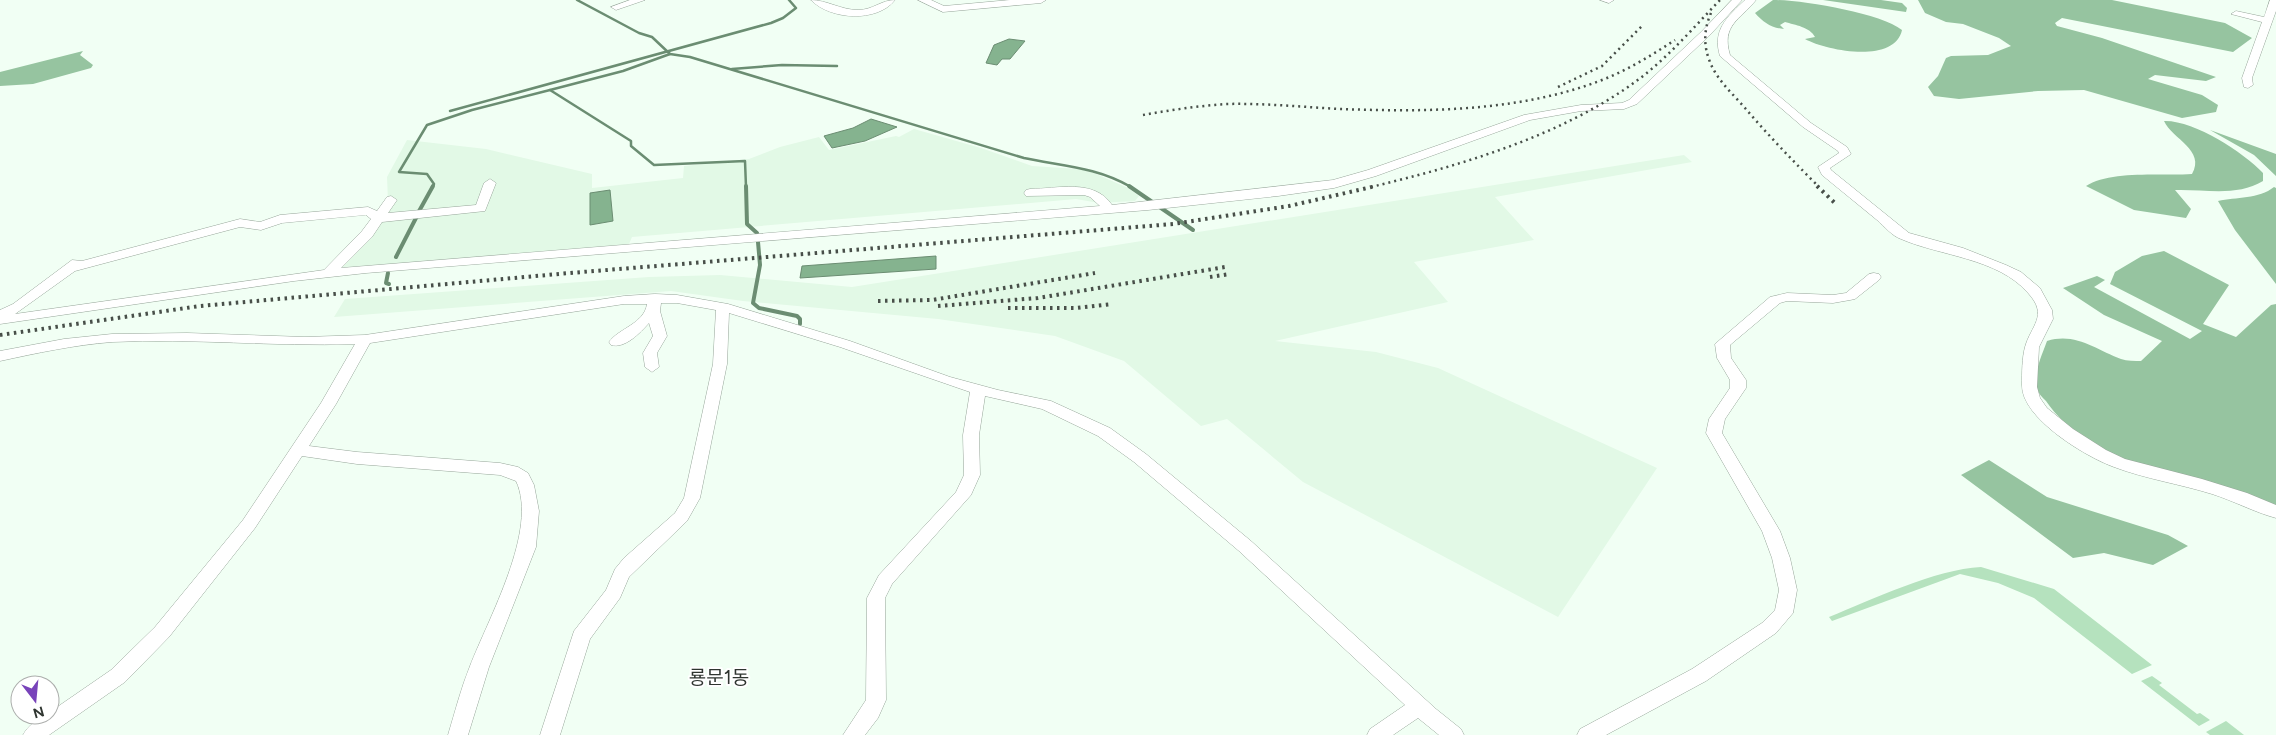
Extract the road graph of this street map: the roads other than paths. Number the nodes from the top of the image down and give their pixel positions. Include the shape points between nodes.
1 (640, 0) edge
2 (816, 0) edge
3 (890, 0) edge
4 (922, 0) edge
5 (1041, 0) edge
6 (1737, 0) edge
7 (1751, 0) edge
8 (2275, 0) edge
9 (616, 7) dead end
10 (2236, 14) dead end
11 (2266, 20) junction
12 (2248, 85) dead end
13 (490, 183) dead end
14 (1030, 193) dead end
15 (391, 200) dead end
16 (1108, 209) junction
17 (379, 218) junction
18 (82, 259) dead end
19 (70, 268) junction
20 (328, 273) junction
21 (1874, 277) dead end
22 (654, 304) junction
23 (723, 307) junction
24 (0, 315) edge
25 (0, 320) edge
26 (366, 339) junction
27 (616, 342) dead end
28 (0, 356) edge
29 (652, 367) dead end
30 (978, 389) junction
31 (299, 450) junction
32 (2276, 512) edge
33 (1420, 706) junction
34 (34, 734) edge
35 (458, 735) edge
36 (550, 735) edge
37 (853, 735) edge
38 (1377, 735) edge
39 (1454, 735) edge
40 (1588, 735) edge

1 - 9 street
2 - 3 street via 852,13 880,8
4 - 5 street via 943,8
6 - 16 street via 1633,102 1624,106 1581,108 1528,117 1334,184
7 - 32 street via 1724,29 1720,44 1725,56 1807,125 1843,149 1845,154 1824,167 1826,172 1904,236 1958,251 2001,268 2035,291 2046,319 2032,346 2029,386 2041,412 2079,442 2120,463 2214,489
8 - 11 street
10 - 11 street
11 - 12 street
13 - 17 street via 481,208
14 - 16 street via 1092,192 1102,197
15 - 17 street
16 - 20 street
17 - 19 street via 368,211 280,219 261,226 240,222
17 - 20 street
18 - 19 street
19 - 24 street via 18,307
20 - 25 street
21 - 40 street via 1850,296 1775,300 1722,344 1724,358 1738,380 1738,388 1717,419 1714,433 1771,532 1788,590 1784,613 1770,628 1699,676
22 - 23 street via 677,299
22 - 26 street via 586,304
22 - 27 street via 636,329
22 - 29 street via 660,336 650,353
23 - 30 street
23 - 36 street via 720,364 692,498 681,517 621,574 614,593 581,636
26 - 28 street via 112,338 64,343
26 - 31 street
30 - 33 street via 1037,402 1104,432 1140,458 1244,546
30 - 37 street via 971,435 970,483 964,494 885,580 876,598 876,700
31 - 34 street via 249,524 162,632 118,676
31 - 35 street via 356,458 500,469 522,477 530,510 527,546 479,667
33 - 38 street
33 - 39 street

